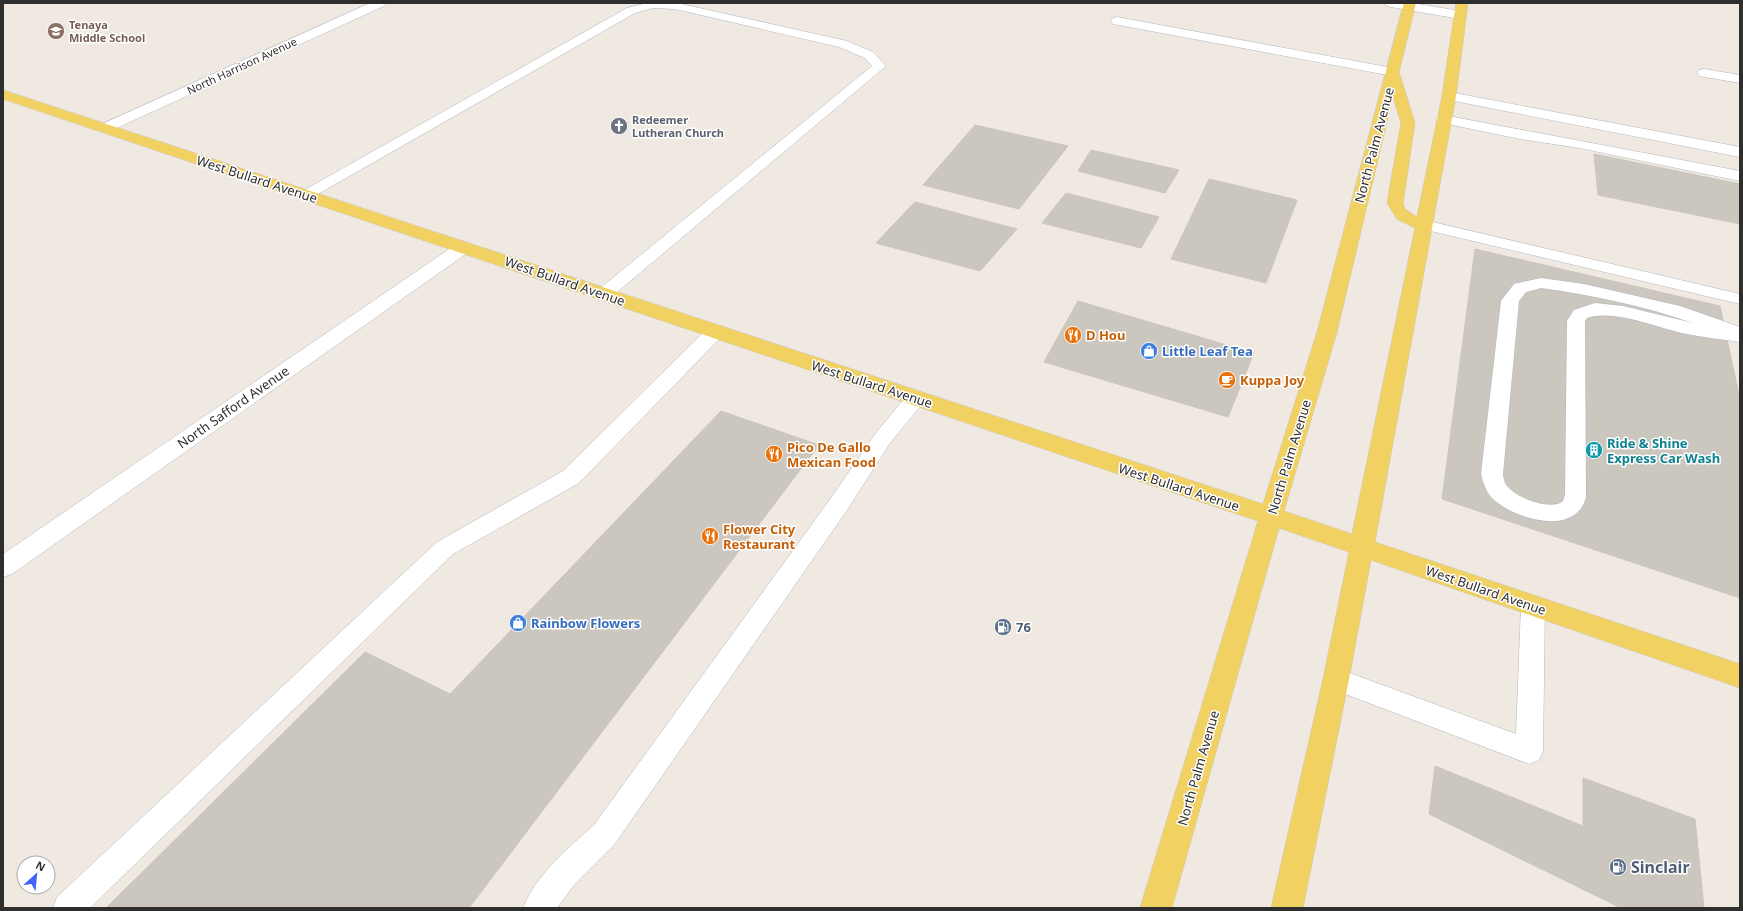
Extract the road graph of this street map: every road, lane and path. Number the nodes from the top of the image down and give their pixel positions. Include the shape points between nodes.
1 (380, 3) edge
2 (1403, 4) edge
3 (1461, 9) edge
4 (1117, 21) dead end
5 (1393, 72) junction
6 (1704, 73) dead end
7 (1740, 79) edge
8 (3, 94) edge
9 (1449, 96) junction
10 (1444, 119) junction
11 (105, 128) junction
12 (1740, 152) edge
13 (1740, 176) edge
14 (306, 195) junction
15 (1424, 225) junction
16 (464, 247) junction
17 (604, 294) junction
18 (1740, 299) edge
19 (716, 332) junction
20 (1740, 334) edge
21 (916, 398) junction
22 (1271, 516) junction
23 (1362, 547) junction
24 (3, 567) edge
25 (1533, 605) junction
26 (1740, 676) edge
27 (1336, 679) junction
28 (68, 908) edge
29 (538, 908) edge
30 (1156, 908) edge
31 (1287, 908) edge

1 - 11 street, North Harrison Avenue
2 - 3 street
2 - 5 main road, North Palm Avenue
3 - 9 main road
4 - 5 lane
5 - 15 main road via 1408,124 1396,209 1402,215
5 - 22 main road, North Palm Avenue via 1327,332
6 - 7 street
8 - 11 main road, West Bullard Avenue
9 - 10 main road
9 - 12 street
10 - 13 lane
10 - 15 main road
11 - 14 main road, West Bullard Avenue
14 - 16 main road, West Bullard Avenue
14 - 17 lane via 632,10 653,5 675,6 843,44 869,55 880,66
15 - 18 lane
15 - 23 main road
16 - 17 main road, West Bullard Avenue
16 - 24 street, North Safford Avenue
17 - 19 main road, West Bullard Avenue
19 - 21 main road, West Bullard Avenue
19 - 28 lane via 571,477 445,548
20 - 20 lane via 1680,312 1584,289 1541,283 1520,288 1510,301 1492,474 1499,491 1533,510 1550,513 1566,511 1573,504 1576,496 1576,321 1580,314 1595,309 1623,312 1683,327
21 - 22 main road, West Bullard Avenue
21 - 29 lane via 883,438 604,835 563,874
22 - 23 main road, West Bullard Avenue
22 - 30 main road, North Palm Avenue
23 - 25 main road, West Bullard Avenue
23 - 27 main road
25 - 26 main road, West Bullard Avenue
25 - 27 lane via 1529,751
27 - 31 main road

